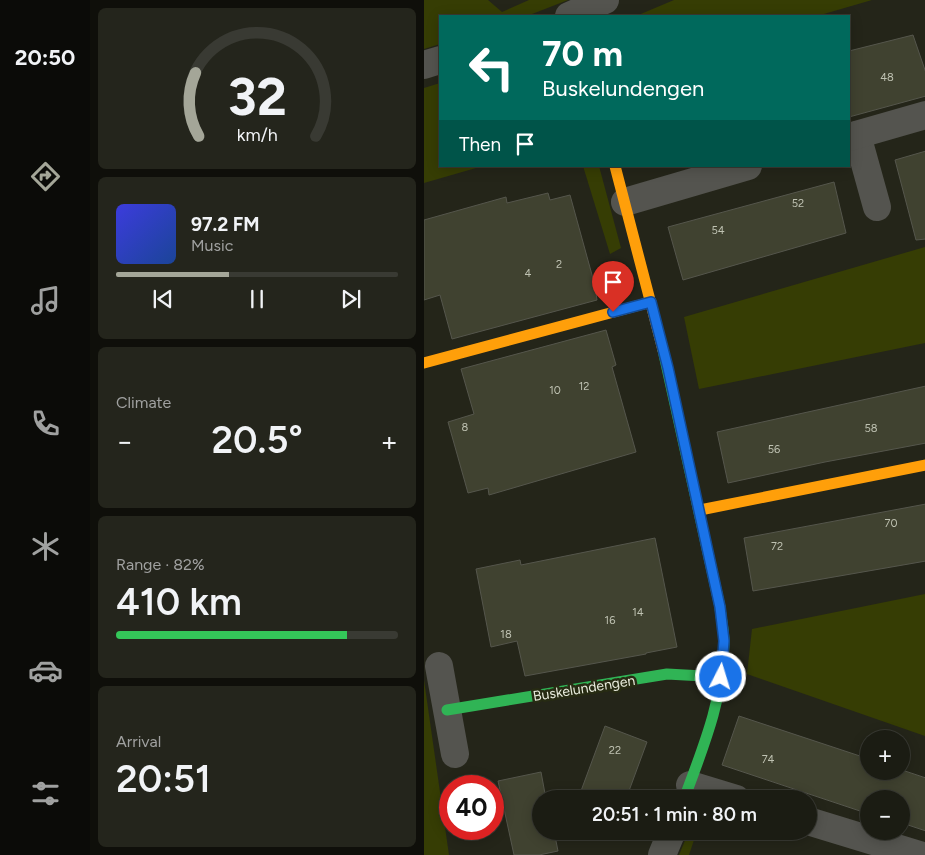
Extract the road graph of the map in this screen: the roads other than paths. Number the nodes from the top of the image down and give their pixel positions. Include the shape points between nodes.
1 (605, 0) edge
2 (572, 15) edge
3 (439, 60) edge
4 (424, 65) edge
5 (925, 115) edge
6 (853, 136) edge
7 (615, 167) edge
8 (745, 167) edge
9 (625, 202) junction
10 (877, 207) dead end
11 (651, 302) junction
12 (424, 363) edge
13 (925, 465) edge
14 (700, 510) junction
15 (440, 666) dead end
16 (721, 677) junction
17 (447, 710) junction
18 (455, 754) dead end
19 (688, 790) edge
20 (817, 824) edge
21 (668, 840) edge
22 (662, 855) edge
23 (919, 855) edge

1 - 2 street
3 - 4 street
5 - 6 street
6 - 10 street
7 - 9 street
8 - 9 street
9 - 11 street
11 - 12 street
11 - 14 street
13 - 14 street
14 - 16 street via 721,616 724,641
15 - 17 street
16 - 17 street, Buskelundengen via 667,674
16 - 19 street via 714,713
17 - 18 street
20 - 23 street
21 - 22 street

